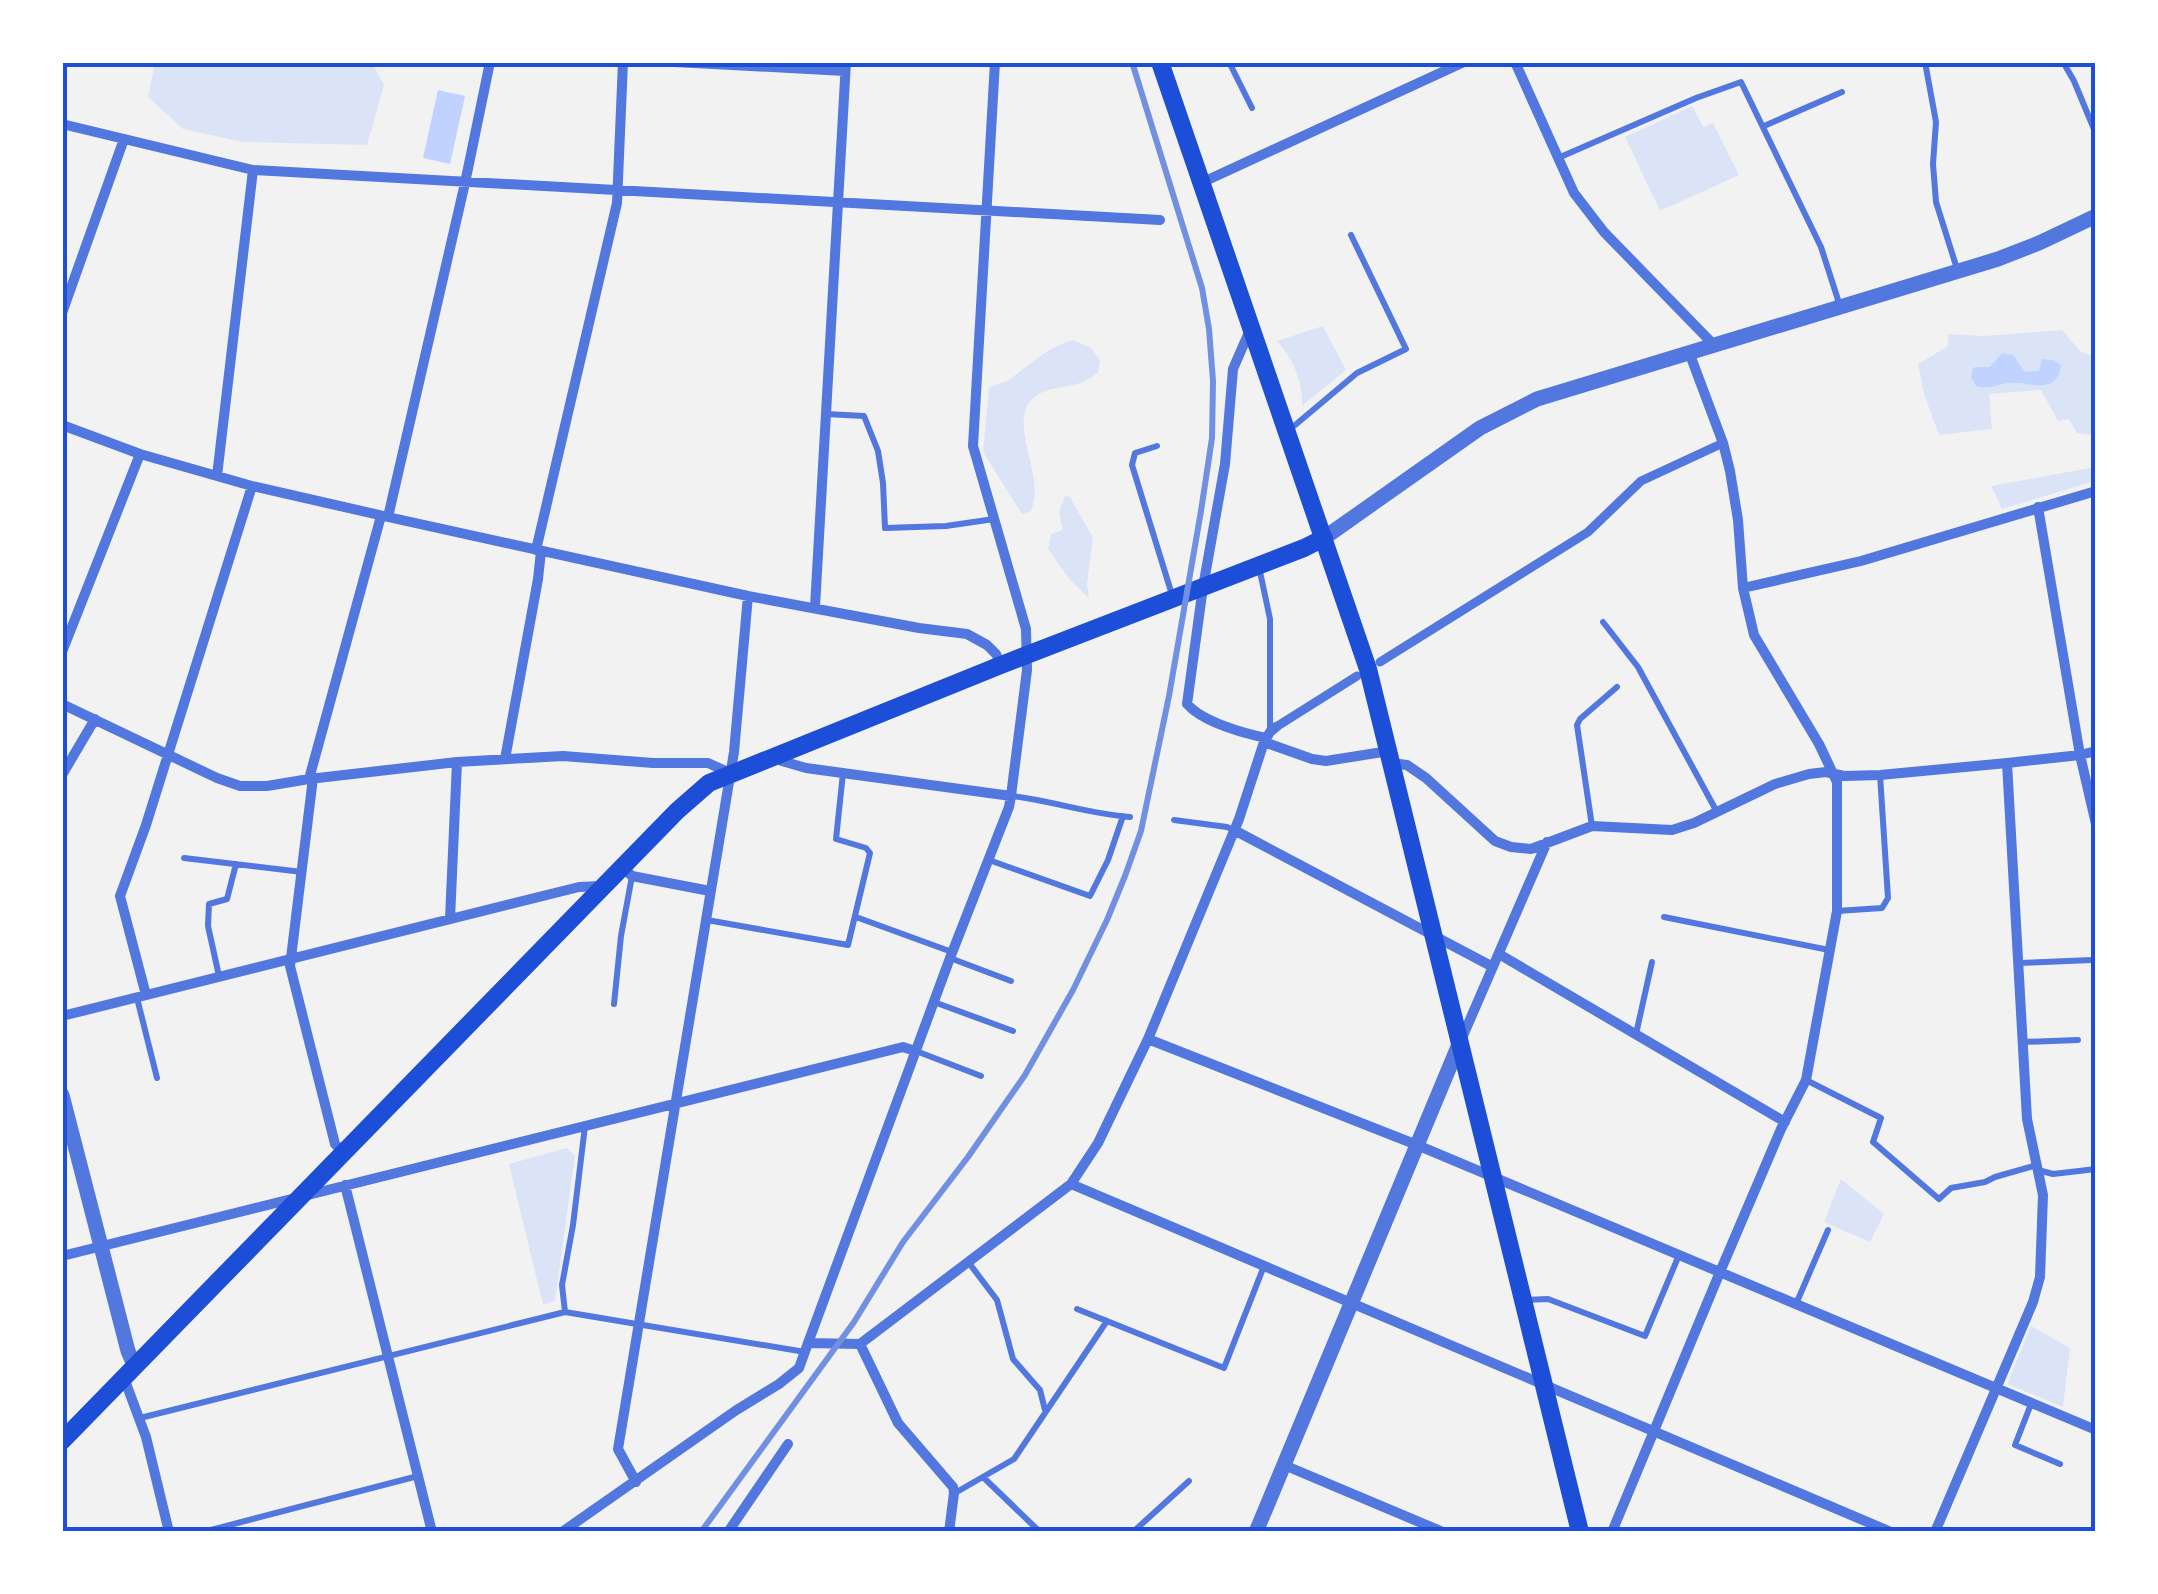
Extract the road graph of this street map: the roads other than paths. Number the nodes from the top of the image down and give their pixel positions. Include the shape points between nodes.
1 (490, 62) edge
2 (623, 62) edge
3 (675, 62) edge
4 (995, 62) edge
5 (1160, 62) edge
6 (1230, 62) edge
7 (1464, 62) edge
8 (1515, 62) edge
9 (1925, 62) edge
10 (2063, 62) edge
11 (845, 67) edge
12 (1842, 92) dead end
13 (1252, 108) dead end
14 (62, 124) edge
15 (1764, 126) junction
16 (2096, 134) edge
17 (124, 139) junction
18 (1557, 158) junction
19 (253, 170) junction
20 (465, 183) junction
21 (1201, 183) junction
22 (617, 190) junction
23 (839, 203) junction
24 (987, 212) junction
25 (2096, 216) edge
26 (1160, 220) dead end
27 (1351, 235) dead end
28 (1958, 272) junction
29 (1840, 307) junction
30 (62, 313) edge
31 (1250, 328) junction
32 (1713, 344) junction
33 (1689, 352) junction
34 (825, 414) junction
35 (62, 425) edge
36 (1287, 432) junction
37 (1724, 443) junction
38 (1157, 446) dead end
39 (140, 454) junction
40 (217, 476) junction
41 (252, 486) junction
42 (2096, 491) edge
43 (2038, 508) junction
44 (384, 517) junction
45 (994, 519) junction
46 (1324, 538) junction
47 (538, 550) junction
48 (1259, 566) junction
49 (1203, 587) junction
50 (1743, 588) junction
51 (748, 596) junction
52 (1173, 599) junction
53 (815, 607) junction
54 (1603, 622) dead end
55 (62, 652) edge
56 (1027, 654) junction
57 (1380, 662) dead end
58 (1001, 665) junction
59 (1357, 676) dead end
60 (1617, 687) dead end
61 (62, 704) edge
62 (95, 719) junction
63 (1269, 735) junction
64 (2096, 751) edge
65 (168, 755) junction
66 (2080, 755) junction
67 (769, 758) junction
68 (1390, 758) junction
69 (505, 759) junction
70 (457, 762) junction
71 (2007, 763) junction
72 (730, 773) junction
73 (844, 773) junction
74 (1833, 773) junction
75 (62, 775) edge
76 (1880, 776) junction
77 (311, 778) junction
78 (1011, 796) junction
79 (1717, 812) junction
80 (1174, 820) dead end
81 (2096, 824) edge
82 (1592, 826) junction
83 (1234, 830) junction
84 (1547, 842) junction
85 (184, 858) dead end
86 (988, 860) junction
87 (236, 864) junction
88 (302, 872) junction
89 (627, 872) junction
90 (604, 886) junction
91 (710, 891) junction
92 (1838, 911) junction
93 (856, 917) junction
94 (1664, 917) dead end
95 (450, 919) junction
96 (706, 919) junction
97 (1434, 937) junction
98 (1831, 950) junction
99 (1499, 954) junction
100 (951, 955) junction
101 (290, 958) junction
102 (2092, 960) dead end
103 (1652, 962) dead end
104 (2019, 963) junction
105 (1493, 968) junction
106 (219, 977) junction
107 (1011, 981) dead end
108 (142, 997) junction
109 (934, 1002) junction
110 (614, 1004) dead end
111 (62, 1016) edge
112 (1012, 1031) dead end
113 (1636, 1034) junction
114 (1148, 1039) junction
115 (2078, 1040) dead end
116 (1460, 1042) junction
117 (2023, 1042) junction
118 (915, 1051) junction
119 (981, 1076) dead end
120 (157, 1078) dead end
121 (1806, 1080) junction
122 (62, 1096) edge
123 (676, 1102) junction
124 (1786, 1122) junction
125 (585, 1126) junction
126 (1418, 1145) junction
127 (342, 1152) junction
128 (2038, 1168) junction
129 (2096, 1168) edge
130 (1492, 1176) junction
131 (1070, 1184) junction
132 (345, 1185) junction
133 (302, 1195) junction
134 (1828, 1230) dead end
135 (102, 1246) junction
136 (1679, 1255) junction
137 (62, 1256) edge
138 (969, 1263) junction
139 (1264, 1266) junction
140 (1720, 1272) junction
141 (1523, 1300) junction
142 (1352, 1304) junction
143 (1796, 1304) junction
144 (1078, 1308) dead end
145 (565, 1312) junction
146 (1107, 1322) junction
147 (639, 1324) junction
148 (860, 1344) junction
149 (807, 1347) junction
150 (388, 1356) junction
151 (129, 1372) junction
152 (1544, 1385) junction
153 (1995, 1389) junction
154 (2032, 1404) junction
155 (1045, 1411) junction
156 (140, 1418) junction
157 (2096, 1430) edge
158 (1653, 1431) junction
159 (62, 1441) edge
160 (788, 1444) dead end
161 (1284, 1464) junction
162 (2060, 1464) dead end
163 (418, 1476) junction
164 (983, 1477) junction
165 (1190, 1480) dead end
166 (636, 1482) junction
167 (954, 1493) junction
168 (564, 1531) edge
169 (169, 1532) edge
170 (204, 1532) edge
171 (432, 1532) edge
172 (728, 1532) edge
173 (949, 1532) edge
174 (1040, 1532) edge
175 (1133, 1532) edge
176 (1256, 1532) edge
177 (1443, 1532) edge
178 (1580, 1532) edge
179 (1612, 1532) edge
180 (1891, 1532) edge
181 (1935, 1532) edge

1 - 20 street
2 - 22 street
3 - 11 street
4 - 24 street
5 - 21 main road
6 - 13 lane
7 - 21 street
8 - 18 street
9 - 28 lane via 1936,122 1936,202
10 - 16 lane
11 - 23 street
12 - 15 lane
14 - 17 street
15 - 18 lane via 1741,82
15 - 29 lane via 1822,246
17 - 19 street
17 - 30 street
18 - 32 street via 1604,232
19 - 20 street
19 - 40 street
20 - 22 street
20 - 44 street
21 - 31 main road
22 - 23 street
22 - 47 street
23 - 24 street
23 - 34 street
24 - 26 street
24 - 45 street via 973,446
25 - 28 street
27 - 36 lane via 1406,349 1356,374
28 - 29 street
29 - 32 street
31 - 36 main road
31 - 49 street via 1233,369
32 - 33 street
33 - 37 street
33 - 46 street via 1507,413
34 - 45 lane via 864,416 878,451 885,528
34 - 53 street
35 - 39 street
36 - 46 main road
37 - 50 street
37 - 57 street via 1641,481 1588,532
38 - 52 lane via 1135,453 1132,464
39 - 40 street
39 - 55 street
40 - 41 street
41 - 44 street
41 - 65 street
42 - 43 street
43 - 50 street
43 - 66 street
44 - 47 street
44 - 77 street
45 - 56 street
46 - 48 main road
46 - 68 main road
47 - 51 street
47 - 69 street
48 - 49 main road
48 - 63 lane via 1270,619
49 - 52 main road
49 - 63 street via 1187,704 1242,733
50 - 74 street via 1754,635
51 - 53 street
51 - 72 street
52 - 56 main road
53 - 58 street via 967,634 987,645
54 - 79 lane via 1638,668
56 - 58 main road
56 - 78 street
58 - 67 main road
59 - 63 street
60 - 82 lane via 1577,725
61 - 62 street
62 - 65 street
62 - 75 street
63 - 68 street via 1312,759
63 - 83 street
64 - 66 street
65 - 77 street via 240,786
65 - 108 street via 120,896
66 - 71 street
66 - 81 street
67 - 72 main road
67 - 73 street
68 - 84 street via 1426,778 1495,841 1531,848
68 - 97 main road
69 - 70 street
69 - 72 street via 708,764
70 - 77 street
70 - 95 street
71 - 76 street
71 - 104 street
72 - 89 main road via 692,796
72 - 91 street
73 - 78 street
73 - 93 lane via 836,838 870,853
74 - 76 street
74 - 79 street via 1774,784
74 - 92 street
76 - 92 lane via 1888,898 1882,908
77 - 88 street
78 - 86 street
78 - 86 lane via 1127,817 1090,896
79 - 82 street via 1672,830
80 - 83 lane
82 - 84 street
83 - 97 street
83 - 114 street
84 - 99 street
85 - 87 lane
86 - 100 street
87 - 88 lane
87 - 106 lane via 227,899 209,904
88 - 101 street
89 - 90 main road
89 - 91 street
89 - 110 lane
90 - 95 street
90 - 127 main road
91 - 96 street
92 - 98 street
93 - 96 lane via 848,945
93 - 100 lane
94 - 98 lane
95 - 101 street
96 - 123 street
97 - 105 street
97 - 116 main road
98 - 121 street
99 - 105 street
99 - 113 street
100 - 107 lane
100 - 109 street
101 - 106 street
101 - 127 street
102 - 104 lane
103 - 113 lane
104 - 117 street
105 - 116 street
106 - 108 street
108 - 111 street
108 - 120 lane
109 - 112 lane
109 - 118 street
113 - 124 street
114 - 126 street
114 - 131 street via 1098,1143
115 - 117 lane
116 - 126 street
116 - 130 main road
117 - 128 street via 2027,1119
118 - 119 lane
118 - 123 street via 904,1047
118 - 149 street
121 - 124 street
121 - 128 lane via 1881,1118 1873,1142 1939,1199 1951,1188
122 - 135 street via 73,1162
123 - 125 street
123 - 147 street
124 - 140 street
125 - 132 street
125 - 145 lane via 562,1286
126 - 130 street
126 - 142 street
127 - 133 main road
128 - 129 lane via 2053,1174
128 - 153 street via 2040,1278
130 - 136 street
130 - 141 main road
131 - 138 street
131 - 139 street
132 - 133 street
132 - 150 street
133 - 135 street
133 - 151 main road
134 - 143 lane
135 - 137 street
135 - 151 street
136 - 140 street
136 - 141 lane via 1644,1336 1548,1299
138 - 148 street
138 - 155 lane via 997,1300 1013,1359 1040,1390
139 - 142 street
139 - 146 lane via 1224,1368
140 - 143 street
140 - 158 street
141 - 152 main road
142 - 152 street
142 - 161 street
143 - 153 street
144 - 146 lane
145 - 147 lane
145 - 150 lane
146 - 155 lane
147 - 149 lane
147 - 166 street via 618,1448
148 - 149 street
148 - 167 street via 898,1423
149 - 166 street via 799,1368 779,1384
150 - 156 lane
150 - 163 street
151 - 156 street
151 - 159 main road
152 - 158 street
152 - 178 main road
153 - 154 street
153 - 181 street
154 - 157 street
154 - 162 lane via 2015,1445
155 - 164 lane via 1014,1458
156 - 169 street
158 - 179 street
158 - 180 street
160 - 172 street
161 - 176 street
161 - 177 street
163 - 170 lane
163 - 171 street
164 - 167 lane
164 - 174 lane
165 - 175 lane
166 - 168 street
167 - 173 street

